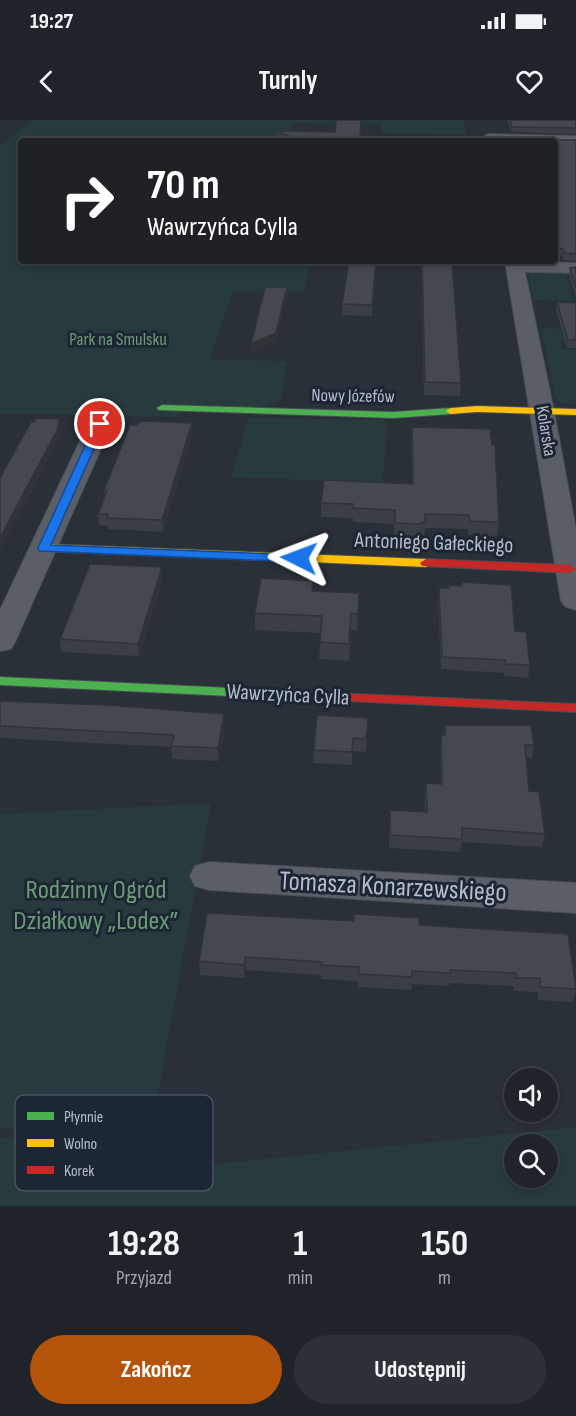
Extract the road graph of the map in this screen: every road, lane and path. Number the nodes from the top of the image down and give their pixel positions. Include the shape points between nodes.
1 (488, 135) edge
2 (541, 138) edge
3 (558, 139) edge
4 (576, 140) edge
5 (514, 264) edge
6 (576, 268) edge
7 (162, 408) dead end
8 (543, 411) junction
9 (576, 412) edge
10 (100, 424) dead end
11 (44, 548) junction
12 (570, 569) junction
13 (576, 601) edge
14 (0, 642) edge
15 (0, 681) edge
16 (576, 708) edge
17 (209, 876) dead end
18 (576, 898) edge

1 - 2 street
3 - 4 street
5 - 6 street
5 - 8 street, Kolarska
7 - 8 street, Nowy Józefów via 393,415 477,409
8 - 9 street, Nowy Józefów
8 - 12 street, Kolarska
10 - 11 street
11 - 12 street, Antoniego Gałeckiego
11 - 14 street
12 - 13 street, Kolarska
15 - 16 street, Wawrzyńca Cylla
17 - 18 street, Tomasza Konarzewskiego

